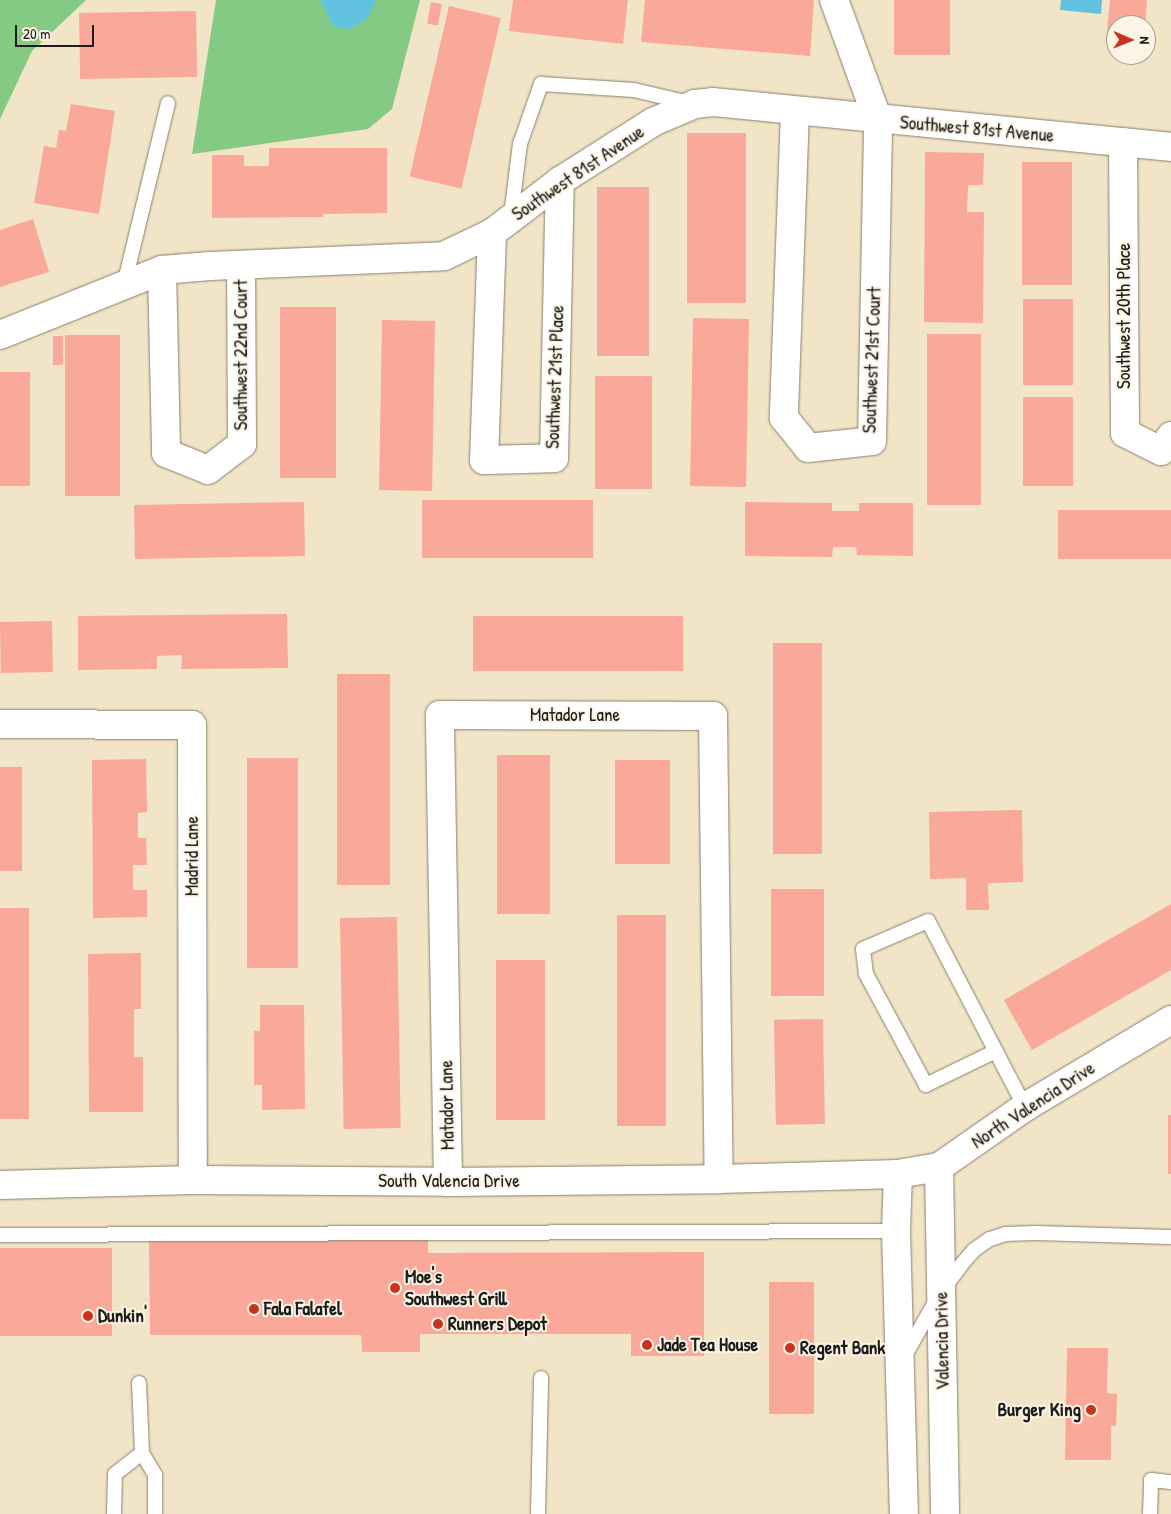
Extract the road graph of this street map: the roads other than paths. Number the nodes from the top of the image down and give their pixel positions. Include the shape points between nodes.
1 (834, 0) edge
2 (168, 104) dead end
3 (694, 104) junction
4 (795, 111) junction
5 (878, 120) junction
6 (1123, 142) junction
7 (1171, 147) edge
8 (560, 181) junction
9 (502, 225) junction
10 (241, 265) junction
11 (162, 270) junction
12 (124, 284) junction
13 (0, 335) edge
14 (1171, 436) edge
15 (0, 724) edge
16 (1169, 1026) edge
17 (996, 1051) junction
18 (1025, 1107) junction
19 (939, 1168) junction
20 (898, 1174) junction
21 (719, 1179) junction
22 (193, 1180) junction
23 (448, 1182) junction
24 (0, 1185) edge
25 (896, 1231) junction
26 (0, 1235) edge
27 (1171, 1237) edge
28 (941, 1292) junction
29 (900, 1364) junction
30 (541, 1378) dead end
31 (139, 1384) dead end
32 (142, 1453) junction
33 (1171, 1482) edge
34 (114, 1514) edge
35 (155, 1514) edge
36 (538, 1514) edge
37 (904, 1514) edge
38 (945, 1514) edge
39 (1150, 1514) edge

1 - 5 street, Southwest 21st Court
2 - 12 lane
3 - 4 street, Southwest 81st Avenue via 713,102
3 - 8 street, Southwest 81st Avenue via 653,122
3 - 9 lane via 634,90 541,84 520,144
4 - 5 street, Southwest 81st Avenue
4 - 5 street, Southwest 21st Court via 784,418 808,448 872,441
5 - 6 street, Southwest 81st Avenue
6 - 7 street, Southwest 81st Avenue
6 - 14 street, Southwest 20th Place via 1125,433 1161,451
8 - 9 street, Southwest 81st Avenue
8 - 9 street, Southwest 21st Place via 554,458 484,460
9 - 10 street, Southwest 81st Avenue via 444,256
10 - 11 street, Southwest 81st Avenue
10 - 11 street, Southwest 22nd Court via 242,444 208,470 166,453
11 - 12 street, Southwest 81st Avenue
12 - 13 street, Southwest 81st Avenue
15 - 22 street, Madrid Lane via 192,725
16 - 18 street, North Valencia Drive
17 - 17 lane via 928,921 863,949 866,974 926,1084
17 - 18 lane
18 - 19 street, North Valencia Drive
19 - 20 street, North Valencia Drive
19 - 28 street, Valencia Drive
20 - 21 street, South Valencia Drive
20 - 25 street
21 - 23 street, South Valencia Drive
21 - 23 street, Matador Lane via 713,716 440,715
22 - 23 street, South Valencia Drive
22 - 24 street, South Valencia Drive
25 - 26 lane
25 - 29 street
27 - 28 lane via 1006,1234 990,1239 974,1250
28 - 29 lane
28 - 38 street, Valencia Drive
29 - 37 street
30 - 36 lane
31 - 32 lane
32 - 34 lane via 115,1474
32 - 35 lane via 155,1475
33 - 39 lane via 1151,1480

